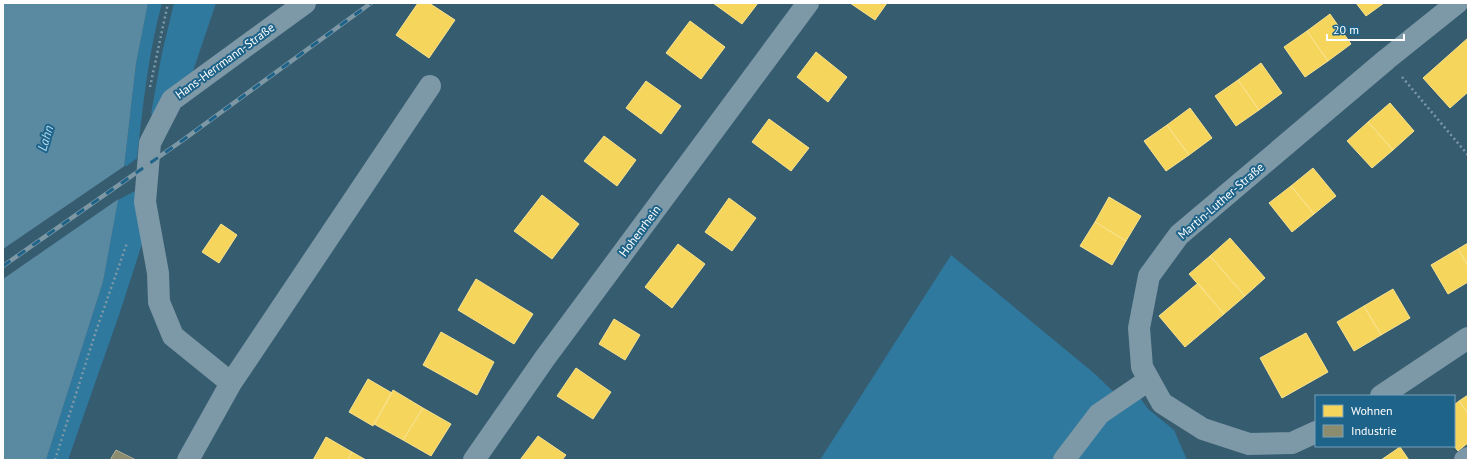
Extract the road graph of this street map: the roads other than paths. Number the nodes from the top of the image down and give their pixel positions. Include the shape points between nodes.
1 (305, 3) edge
2 (808, 3) edge
3 (1457, 3) edge
4 (430, 86) dead end
5 (1468, 338) edge
6 (1150, 380) junction
7 (231, 383) junction
8 (1382, 395) edge
9 (1315, 432) edge
10 (1468, 458) edge
11 (188, 460) edge
12 (474, 460) edge
13 (1064, 460) edge
14 (1465, 460) edge

1 - 7 street, Hans-Herrmann-Straße via 172,100 150,143 145,202 158,273 159,302 173,336
2 - 12 street, Hohenrhein via 545,358
3 - 6 street, Martin-Luther-Straße via 1387,59 1179,236 1150,276 1139,328 1142,367
4 - 7 street
5 - 8 street
6 - 9 street, Martin-Luther-Straße via 1162,403 1203,429 1249,444 1292,443
6 - 13 street via 1100,414
7 - 11 street
10 - 14 street

